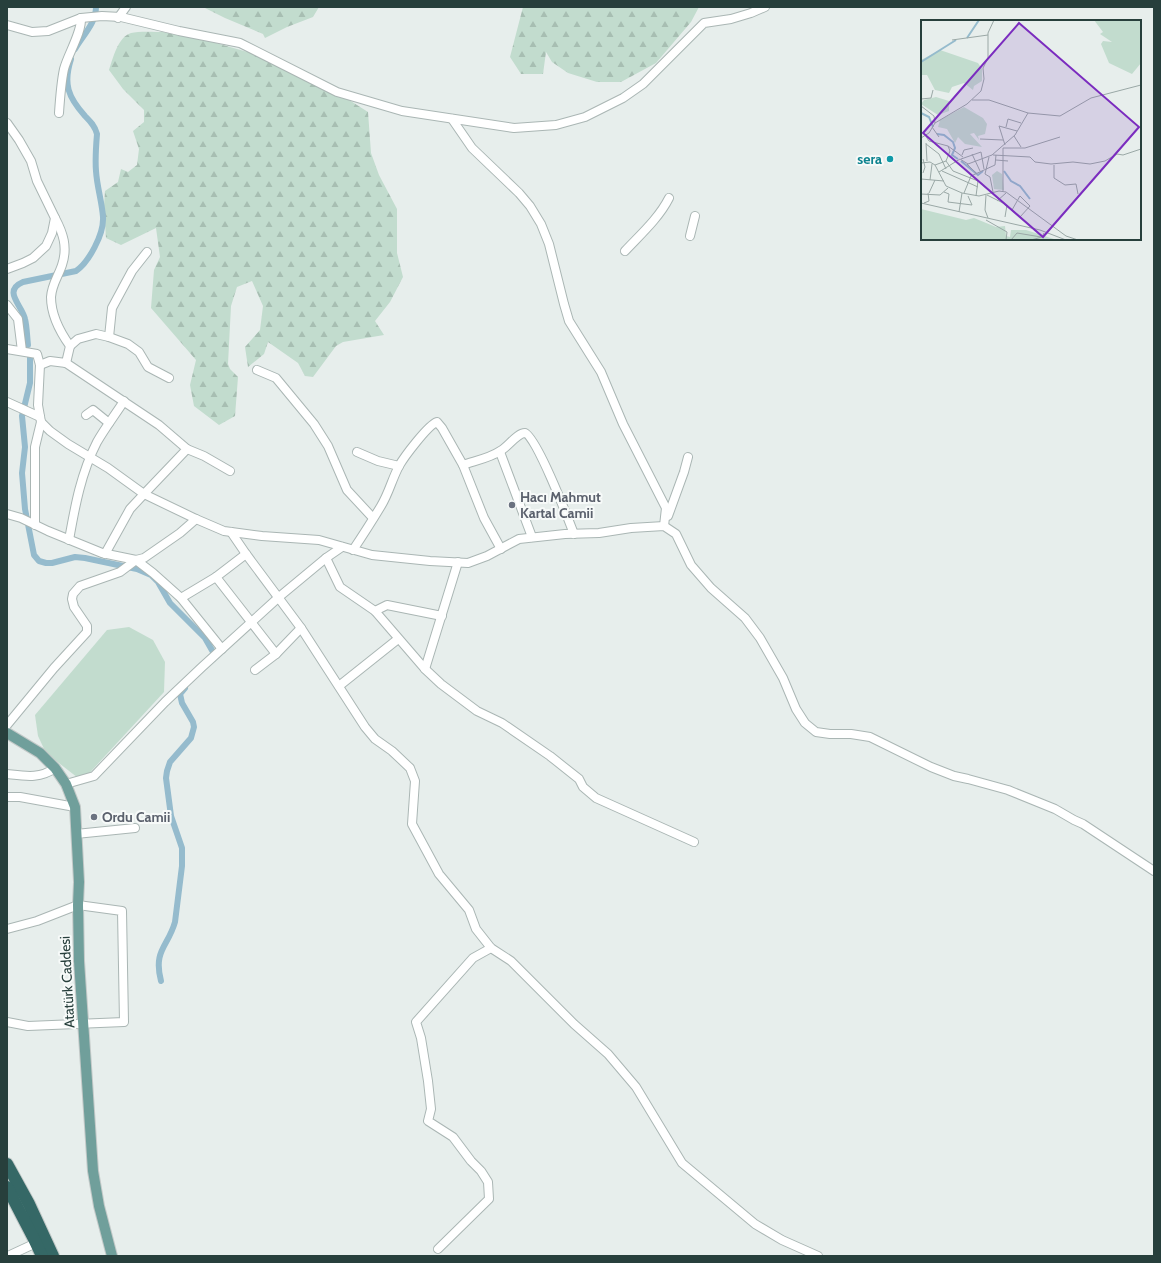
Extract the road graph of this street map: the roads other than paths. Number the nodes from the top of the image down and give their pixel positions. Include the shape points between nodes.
1 (126, 7) edge
2 (765, 7) edge
3 (85, 18) junction
4 (118, 18) junction
5 (7, 25) edge
6 (59, 113) dead end
7 (452, 119) junction
8 (7, 123) edge
9 (668, 198) dead end
10 (695, 216) dead end
11 (55, 218) junction
12 (690, 236) dead end
13 (625, 251) dead end
14 (147, 252) dead end
15 (7, 269) edge
16 (7, 305) edge
17 (109, 337) junction
18 (70, 346) junction
19 (7, 349) edge
20 (22, 350) junction
21 (66, 363) junction
22 (40, 365) junction
23 (257, 370) dead end
24 (169, 378) dead end
25 (124, 401) junction
26 (7, 402) edge
27 (86, 415) dead end
28 (41, 420) junction
29 (109, 423) junction
30 (187, 450) junction
31 (357, 452) dead end
32 (500, 452) junction
33 (688, 457) dead end
34 (91, 458) junction
35 (399, 466) junction
36 (463, 466) junction
37 (230, 471) dead end
38 (144, 494) junction
39 (7, 514) edge
40 (373, 518) junction
41 (196, 519) junction
42 (33, 524) junction
43 (664, 526) junction
44 (231, 532) junction
45 (574, 534) junction
46 (532, 537) junction
47 (69, 540) junction
48 (342, 548) junction
49 (501, 549) junction
50 (354, 550) junction
51 (105, 554) junction
52 (246, 554) junction
53 (326, 558) junction
54 (136, 560) junction
55 (458, 562) junction
56 (216, 577) junction
57 (279, 597) junction
58 (181, 598) junction
59 (375, 612) junction
60 (442, 616) junction
61 (252, 622) junction
62 (301, 628) junction
63 (398, 638) junction
64 (222, 649) junction
65 (276, 654) junction
66 (425, 669) junction
67 (255, 670) dead end
68 (339, 686) junction
69 (7, 726) edge
70 (7, 734) edge
71 (55, 768) junction
72 (7, 774) edge
73 (66, 784) junction
74 (7, 797) edge
75 (75, 807) junction
76 (135, 828) dead end
77 (76, 834) junction
78 (694, 842) dead end
79 (1154, 871) edge
80 (78, 905) junction
81 (7, 929) edge
82 (491, 948) junction
83 (7, 1022) edge
84 (83, 1024) junction
85 (7, 1164) edge
86 (7, 1187) edge
87 (36, 1243) junction
88 (438, 1249) dead end
89 (8, 1256) edge
90 (42, 1256) edge
91 (53, 1256) edge
92 (112, 1256) edge
93 (818, 1256) edge

1 - 4 street
2 - 7 street via 731,19 704,23 644,84 585,117 556,125 514,128
3 - 4 street
3 - 5 street via 48,31 32,32
3 - 6 street via 64,70
4 - 7 street via 240,43 337,92 402,111
7 - 43 street via 472,148 519,193 541,224 549,244 569,321 601,372 623,424 666,508
8 - 11 street via 31,161 36,181
9 - 13 street via 649,225
10 - 12 street
11 - 15 street via 46,246 33,258
11 - 18 street via 62,231 65,250 62,265 54,281 52,312
14 - 17 street via 132,271 112,308
16 - 20 street via 18,319
17 - 18 street via 96,334 78,339
17 - 24 street via 128,344 138,352 148,367
18 - 21 street
19 - 20 street
20 - 22 street via 37,354
21 - 22 street via 50,361
21 - 25 street
22 - 28 street via 38,405
23 - 40 street via 276,378 314,424 328,446 347,490
25 - 29 street
25 - 30 street via 159,425
26 - 28 street
27 - 29 street via 93,410
28 - 34 street via 56,435
28 - 42 street via 35,447
29 - 34 street
30 - 37 street via 204,456
30 - 38 street
31 - 35 street
32 - 36 street
32 - 45 street via 521,434 527,434 546,466
32 - 46 street
33 - 43 street
34 - 38 street
34 - 47 street via 78,491
35 - 36 street via 425,431 437,422
35 - 40 street via 391,488
36 - 49 street via 484,518
38 - 41 street
38 - 51 street via 130,509
39 - 42 street
40 - 50 street
41 - 44 street
41 - 54 street via 144,558
42 - 47 street
43 - 45 street
43 - 79 street via 676,534 691,565 711,588 745,618 760,638 783,678 796,709 805,723 816,732 870,737 936,770 1008,790 1055,809 1083,824
44 - 48 street via 319,540
44 - 52 street
45 - 46 street
46 - 49 street via 519,539
47 - 51 street
48 - 50 street
48 - 53 street
49 - 55 street via 468,563
50 - 55 street via 372,555
51 - 54 street
52 - 56 street
52 - 57 street
53 - 57 street
53 - 59 street via 340,588
54 - 58 street
54 - 69 street via 120,572 80,586 73,594 74,607 87,632
55 - 60 street
56 - 58 street
56 - 61 street
57 - 61 street
57 - 62 street
58 - 64 street
59 - 60 street via 387,605
59 - 63 street
60 - 66 street
61 - 64 street
61 - 65 street
62 - 65 street
62 - 68 street
63 - 66 street
63 - 68 street
64 - 73 street via 164,702 94,776
65 - 67 street
66 - 78 street via 477,712 502,723 550,756 579,779 583,787 596,798
68 - 82 street via 375,739 410,768 415,781 412,824 439,874 468,910 476,929
70 - 71 main road, Atatürk Caddesi via 40,754
71 - 72 street via 38,776
71 - 73 main road, Atatürk Caddesi
73 - 75 main road, Atatürk Caddesi
74 - 75 street
75 - 77 main road, Atatürk Caddesi
76 - 77 street
77 - 80 main road, Atatürk Caddesi
80 - 81 street via 37,921
80 - 84 main road, Atatürk Caddesi
80 - 84 street via 122,910 124,1022
82 - 88 street via 473,958 416,1022 428,1081 431,1109 428,1121 453,1137 488,1182 489,1199
82 - 93 street via 511,961 608,1054 636,1087 682,1163 755,1224 782,1240
83 - 84 street via 28,1026
84 - 92 main road, Atatürk Caddesi via 93,1171
85 - 91 highway
86 - 87 highway
87 - 89 street
87 - 90 highway

